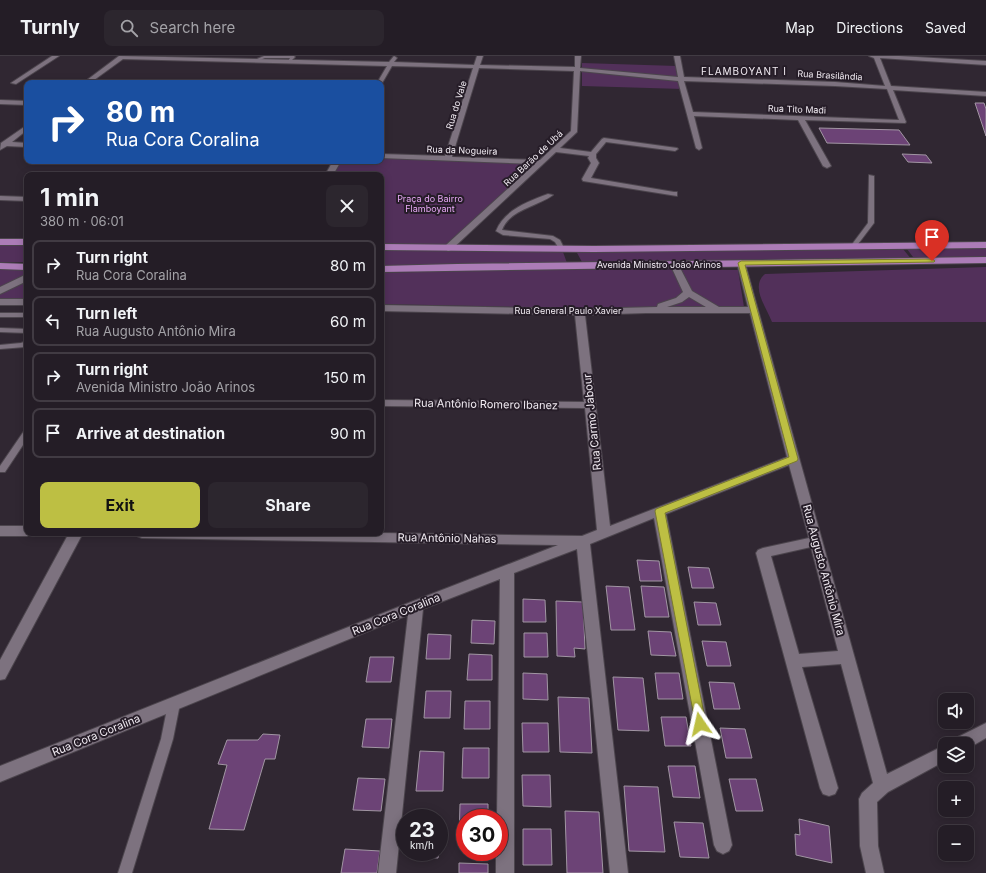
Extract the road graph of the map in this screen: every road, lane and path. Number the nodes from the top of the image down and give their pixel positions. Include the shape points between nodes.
1 (56, 56) edge
2 (122, 56) edge
3 (277, 56) edge
4 (395, 56) edge
5 (480, 56) edge
6 (578, 56) edge
7 (678, 56) edge
8 (872, 56) edge
9 (876, 56) edge
10 (190, 57) edge
11 (293, 58) edge
12 (254, 60) junction
13 (986, 63) edge
14 (390, 64) junction
15 (477, 66) junction
16 (577, 69) junction
17 (681, 79) junction
18 (90, 80) edge
19 (382, 80) edge
20 (24, 84) edge
21 (888, 87) junction
22 (986, 94) edge
23 (0, 102) edge
24 (24, 103) edge
25 (690, 114) junction
26 (800, 118) junction
27 (24, 130) edge
28 (2, 145) edge
29 (24, 145) edge
30 (699, 148) dead end
31 (675, 149) dead end
32 (553, 152) junction
33 (384, 156) edge
34 (593, 157) junction
35 (448, 158) junction
36 (542, 162) junction
37 (827, 166) dead end
38 (871, 176) dead end
39 (674, 194) dead end
40 (550, 195) dead end
41 (0, 198) edge
42 (24, 199) edge
43 (0, 242) edge
44 (24, 242) edge
45 (986, 245) edge
46 (384, 247) edge
47 (853, 247) junction
48 (448, 248) junction
49 (561, 248) junction
50 (701, 248) junction
51 (986, 260) edge
52 (741, 263) junction
53 (831, 263) junction
54 (674, 264) junction
55 (0, 266) edge
56 (24, 267) edge
57 (384, 269) edge
58 (24, 279) edge
59 (0, 291) edge
60 (688, 292) junction
61 (0, 302) edge
62 (24, 302) edge
63 (384, 308) edge
64 (717, 309) junction
65 (646, 310) junction
66 (754, 310) junction
67 (580, 312) junction
68 (0, 315) edge
69 (24, 315) edge
70 (0, 330) edge
71 (24, 331) edge
72 (24, 344) edge
73 (0, 347) edge
74 (384, 402) edge
75 (590, 406) junction
76 (24, 437) edge
77 (794, 459) junction
78 (2, 470) dead end
79 (660, 511) junction
80 (0, 530) edge
81 (24, 531) edge
82 (604, 533) junction
83 (74, 536) edge
84 (307, 536) edge
85 (583, 541) junction
86 (816, 541) junction
87 (507, 571) junction
88 (416, 606) junction
89 (847, 656) junction
90 (793, 660) junction
91 (0, 674) edge
92 (174, 704) junction
93 (986, 730) edge
94 (973, 737) edge
95 (938, 756) edge
96 (0, 774) edge
97 (882, 786) junction
98 (829, 788) dead end
99 (723, 845) dead end
100 (124, 873) edge
101 (387, 873) edge
102 (505, 873) edge
103 (619, 873) edge
104 (875, 873) edge

1 - 20 street via 14,83
2 - 10 street, Rua Brasilândia
2 - 18 street
3 - 11 lane
3 - 12 lane
4 - 14 street
5 - 15 street, Rua do Vale
6 - 16 street, Rua Barão de Ubá
7 - 17 street
8 - 9 street
9 - 13 street
9 - 21 street
10 - 12 street, Rua Brasilândia
11 - 12 street, Rua Brasilândia
11 - 14 street, Rua Brasilândia
14 - 15 street, Rua Brasilândia
14 - 19 street
15 - 16 street, Rua Brasilândia
15 - 35 street, Rua do Vale
16 - 17 street, Rua Brasilândia
16 - 32 street, Rua Barão de Ubá via 574,132
17 - 21 street, Rua Brasilândia
17 - 25 street
21 - 22 street, Rua Brasilândia
21 - 26 street, Rua Tito Madi via 903,122
23 - 24 street
25 - 26 street, Rua Tito Madi
25 - 30 street
26 - 37 street
27 - 28 street
28 - 29 street
31 - 34 street via 604,140
32 - 34 street
32 - 36 street, Rua Barão de Ubá
33 - 35 street, Rua da Nogueira
34 - 39 street via 595,163 586,179
35 - 36 street, Rua da Nogueira
36 - 48 street, Rua Barão de Ubá
38 - 47 lane via 871,224
40 - 49 lane via 535,200 512,214 499,231 551,237 558,241
41 - 42 street
43 - 44 main road
45 - 47 main road, Avenida Ministro João Arinos
46 - 48 main road, Avenida Ministro João Arinos
47 - 50 main road, Avenida Ministro João Arinos
47 - 53 main road via 855,253 852,258
48 - 49 main road, Avenida Ministro João Arinos
49 - 50 main road, Avenida Ministro João Arinos
50 - 54 main road via 679,252 674,258
51 - 53 main road, Avenida Ministro João Arinos
52 - 53 main road, Avenida Ministro João Arinos
52 - 54 main road, Avenida Ministro João Arinos
52 - 66 street, Rua Augusto Antônio Mira
54 - 57 main road, Avenida Ministro João Arinos
54 - 60 street
55 - 56 main road
58 - 59 street
60 - 64 street
60 - 65 street via 679,300
61 - 62 street
63 - 67 street, Rua General Paulo Xavier
64 - 65 street, Rua General Paulo Xavier
64 - 66 street, Rua General Paulo Xavier
65 - 67 street, Rua General Paulo Xavier
66 - 77 street, Rua Augusto Antônio Mira
67 - 75 street, Rua Carmo Jabour
68 - 69 lane
70 - 71 lane
72 - 73 lane
74 - 75 street, Rua Antônio Romero Ibanez
75 - 82 street, Rua Carmo Jabour
76 - 78 lane
77 - 79 street, Rua Cora Coralina
77 - 86 street, Rua Augusto Antônio Mira
79 - 82 street, Rua Cora Coralina
79 - 99 street
80 - 81 street
82 - 85 street, Rua Cora Coralina
83 - 91 street
84 - 85 street, Rua Antônio Nahas
85 - 87 street, Rua Cora Coralina
85 - 103 street
86 - 89 street, Rua Augusto Antônio Mira
86 - 90 street via 763,553
87 - 88 street, Rua Cora Coralina
87 - 102 street
88 - 92 street, Rua Cora Coralina
88 - 101 street
89 - 90 street
89 - 97 street, Rua Augusto Antônio Mira
90 - 98 street
92 - 96 street, Rua Cora Coralina
92 - 100 lane via 167,739
93 - 94 street
95 - 97 street
97 - 104 street via 868,799 869,846

